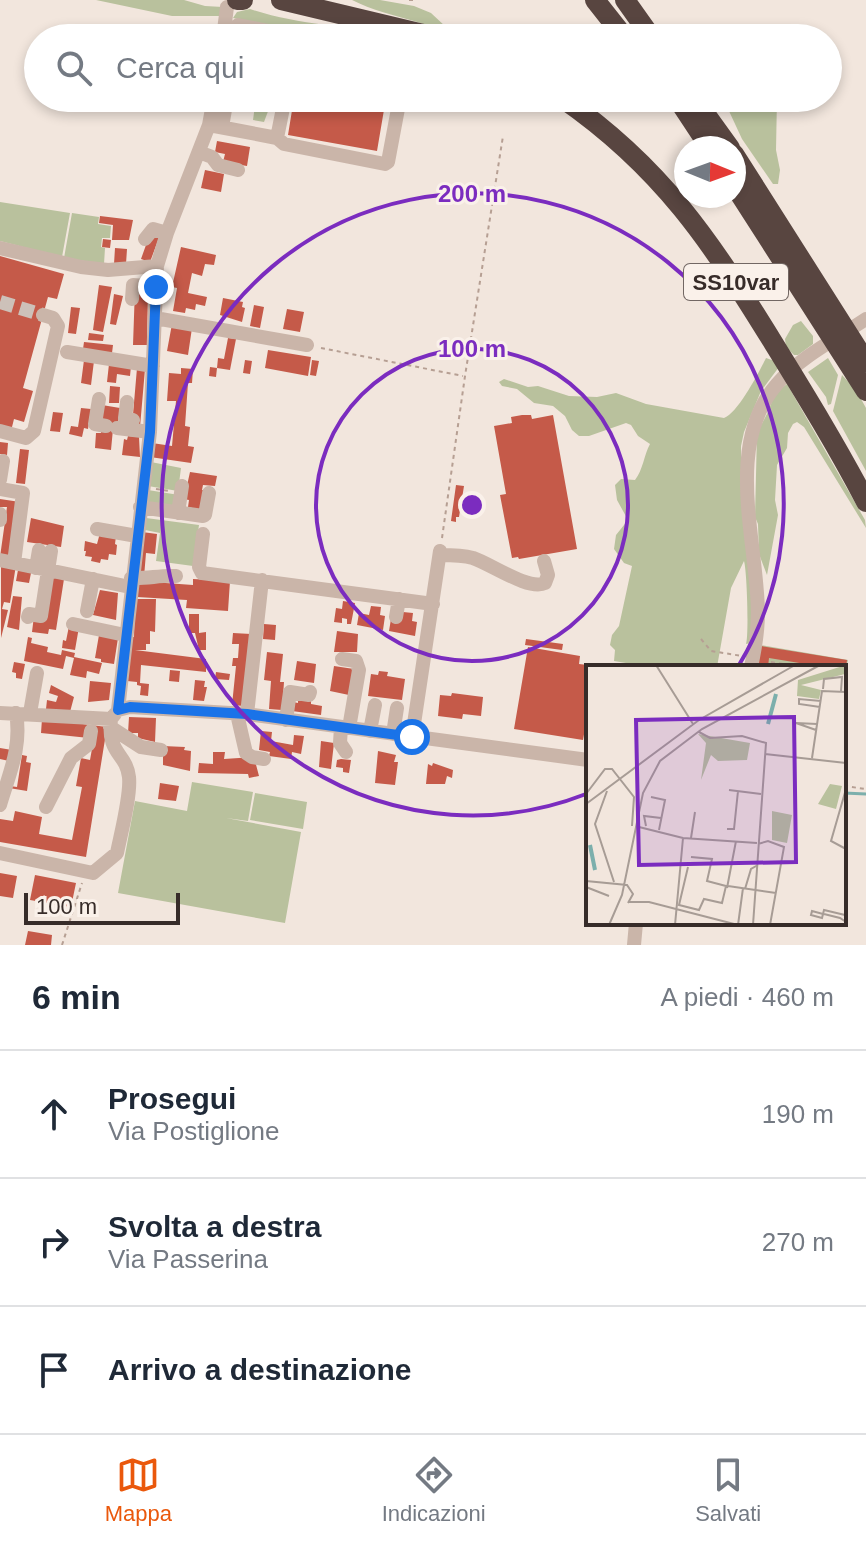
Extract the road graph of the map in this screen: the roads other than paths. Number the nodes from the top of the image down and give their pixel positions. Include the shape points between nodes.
1 (281, 0) edge
2 (595, 0) edge
3 (604, 0) edge
4 (625, 0) edge
5 (236, 2) edge
6 (228, 24) edge
7 (381, 24) edge
8 (614, 24) edge
9 (622, 24) edge
10 (642, 24) edge
11 (214, 112) edge
12 (221, 112) edge
13 (282, 112) edge
14 (397, 112) edge
15 (582, 112) edge
16 (689, 112) edge
17 (695, 112) edge
18 (215, 126) junction
19 (703, 136) edge
20 (718, 136) edge
21 (277, 138) junction
22 (199, 152) junction
23 (238, 170) dead end
24 (746, 173) edge
25 (746, 204) edge
26 (167, 233) junction
27 (145, 239) dead end
28 (0, 248) edge
29 (145, 263) junction
30 (156, 287) junction
31 (132, 299) dead end
32 (43, 315) dead end
33 (155, 318) junction
34 (866, 319) edge
35 (307, 345) road end
36 (67, 352) dead end
37 (866, 362) edge
38 (153, 366) junction
39 (866, 391) edge
40 (99, 399) dead end
41 (127, 402) dead end
42 (143, 424) junction
43 (0, 431) edge
44 (0, 489) edge
45 (182, 490) road end
46 (209, 493) dead end
47 (866, 502) edge
48 (140, 507) junction
49 (178, 513) junction
50 (97, 529) dead end
51 (203, 534) dead end
52 (137, 536) junction
53 (45, 550) dead end
54 (544, 561) dead end
55 (7, 562) edge
56 (42, 569) junction
57 (176, 576) dead end
58 (93, 579) junction
59 (259, 580) junction
60 (131, 582) junction
61 (399, 599) junction
62 (433, 604) junction
63 (87, 611) dead end
64 (28, 617) dead end
65 (396, 617) dead end
66 (73, 624) dead end
67 (125, 635) junction
68 (342, 659) dead end
69 (752, 662) edge
70 (37, 673) dead end
71 (310, 692) dead end
72 (375, 705) dead end
73 (397, 708) dead end
74 (0, 713) edge
75 (23, 713) junction
76 (242, 714) junction
77 (113, 719) junction
78 (286, 720) junction
79 (92, 724) junction
80 (345, 728) junction
81 (370, 731) junction
82 (393, 734) junction
83 (412, 737) junction
84 (161, 750) dead end
85 (346, 752) dead end
86 (264, 759) dead end
87 (586, 760) edge
88 (0, 805) edge
89 (46, 807) dead end
90 (0, 853) edge
91 (636, 925) edge
92 (634, 945) edge

1 - 7 highway
2 - 8 highway
3 - 9 highway
4 - 10 highway
5 - 6 street
11 - 18 street
12 - 18 street
13 - 21 street
14 - 21 street via 385,164 284,144
15 - 47 highway, SS10var via 637,157 706,238 806,395
16 - 19 highway
17 - 20 highway
18 - 21 street
18 - 22 street
22 - 23 street
22 - 26 street
24 - 37 highway
25 - 39 highway
26 - 27 street via 153,229
26 - 29 street
28 - 29 street via 81,267
29 - 30 street
30 - 31 street via 133,285
30 - 33 street
32 - 43 street via 58,326 34,431 26,438
33 - 35 street
33 - 38 street
34 - 69 street via 779,382 758,414 748,492 758,616
36 - 38 street
38 - 42 street
40 - 42 street via 95,424
41 - 42 street via 125,418
42 - 48 street
44 - 55 street via 23,493
45 - 49 street
46 - 49 street via 205,515
48 - 49 street
48 - 52 street
50 - 52 street
51 - 59 street via 202,573
52 - 60 street
53 - 56 street
54 - 62 street via 548,575 539,586 469,557 440,553
55 - 56 street
56 - 58 street
56 - 64 street via 41,616
57 - 60 street via 152,575
58 - 60 street
58 - 63 street
59 - 61 street via 367,603
59 - 76 street
60 - 67 street
61 - 62 street
61 - 65 street
62 - 83 street
66 - 67 street
67 - 77 street
68 - 80 street via 356,661 359,670
70 - 75 street
71 - 78 street via 290,692
72 - 81 street
73 - 82 street
74 - 75 street
75 - 79 street
75 - 88 street via 17,755
76 - 77 street via 130,707
76 - 78 street
76 - 86 street via 246,753
77 - 79 street
77 - 84 street via 141,747
77 - 90 street via 109,736 129,779 117,853 93,873
78 - 80 street
79 - 89 street via 89,744 71,758
80 - 81 street
80 - 85 street via 340,743
81 - 82 street
82 - 83 street
83 - 87 street
91 - 92 street

